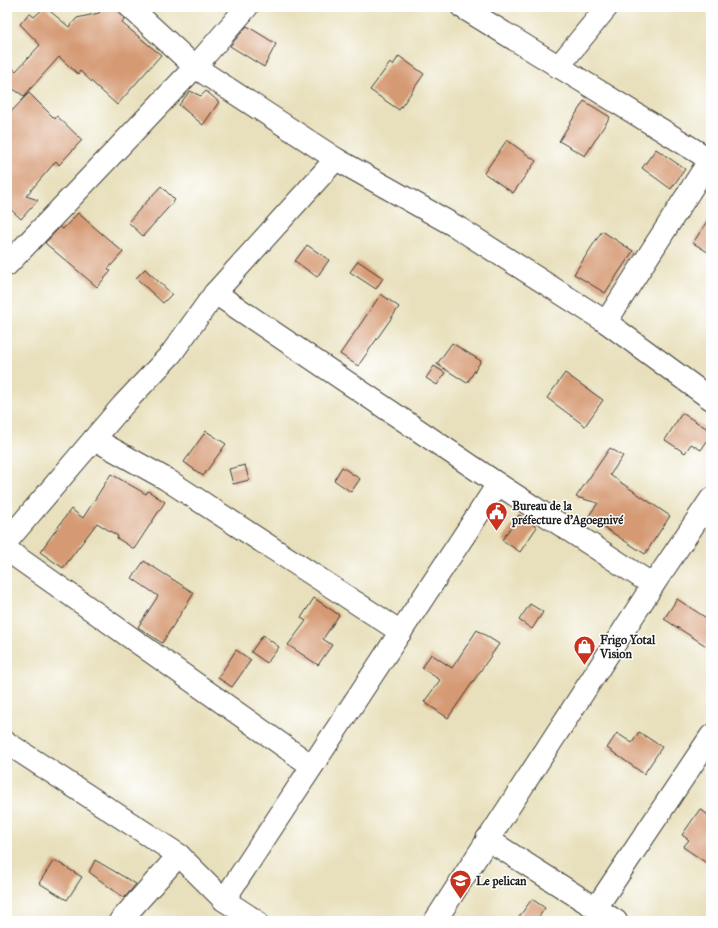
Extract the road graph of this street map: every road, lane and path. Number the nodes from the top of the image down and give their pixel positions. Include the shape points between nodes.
1 (130, 7) edge
2 (247, 7) edge
3 (462, 7) edge
4 (607, 7) edge
5 (195, 67) junction
6 (558, 67) junction
7 (336, 159) junction
8 (710, 159) edge
9 (7, 265) edge
10 (215, 293) junction
11 (606, 322) junction
12 (711, 399) edge
13 (94, 439) junction
14 (498, 484) junction
15 (711, 499) edge
16 (7, 541) edge
17 (7, 550) edge
18 (653, 585) junction
19 (401, 632) junction
20 (711, 736) edge
21 (7, 743) edge
22 (312, 766) junction
23 (487, 839) junction
24 (179, 855) junction
25 (224, 900) junction
26 (596, 908) junction
27 (120, 921) edge
28 (256, 921) edge
29 (436, 921) edge
30 (616, 921) edge

1 - 5 street
2 - 5 street
3 - 6 street
4 - 6 street
5 - 7 street
5 - 9 street
6 - 8 street
7 - 10 street
7 - 11 street via 457,227
8 - 11 street
10 - 13 street via 171,354
10 - 14 street
11 - 12 street
13 - 16 street
13 - 19 street via 166,479
14 - 18 street
14 - 19 street
15 - 18 street
17 - 22 street
18 - 23 street
19 - 22 street
20 - 26 street
21 - 24 street
22 - 25 street
23 - 26 street
23 - 29 street
24 - 25 street
24 - 27 street
25 - 28 street
26 - 30 street

